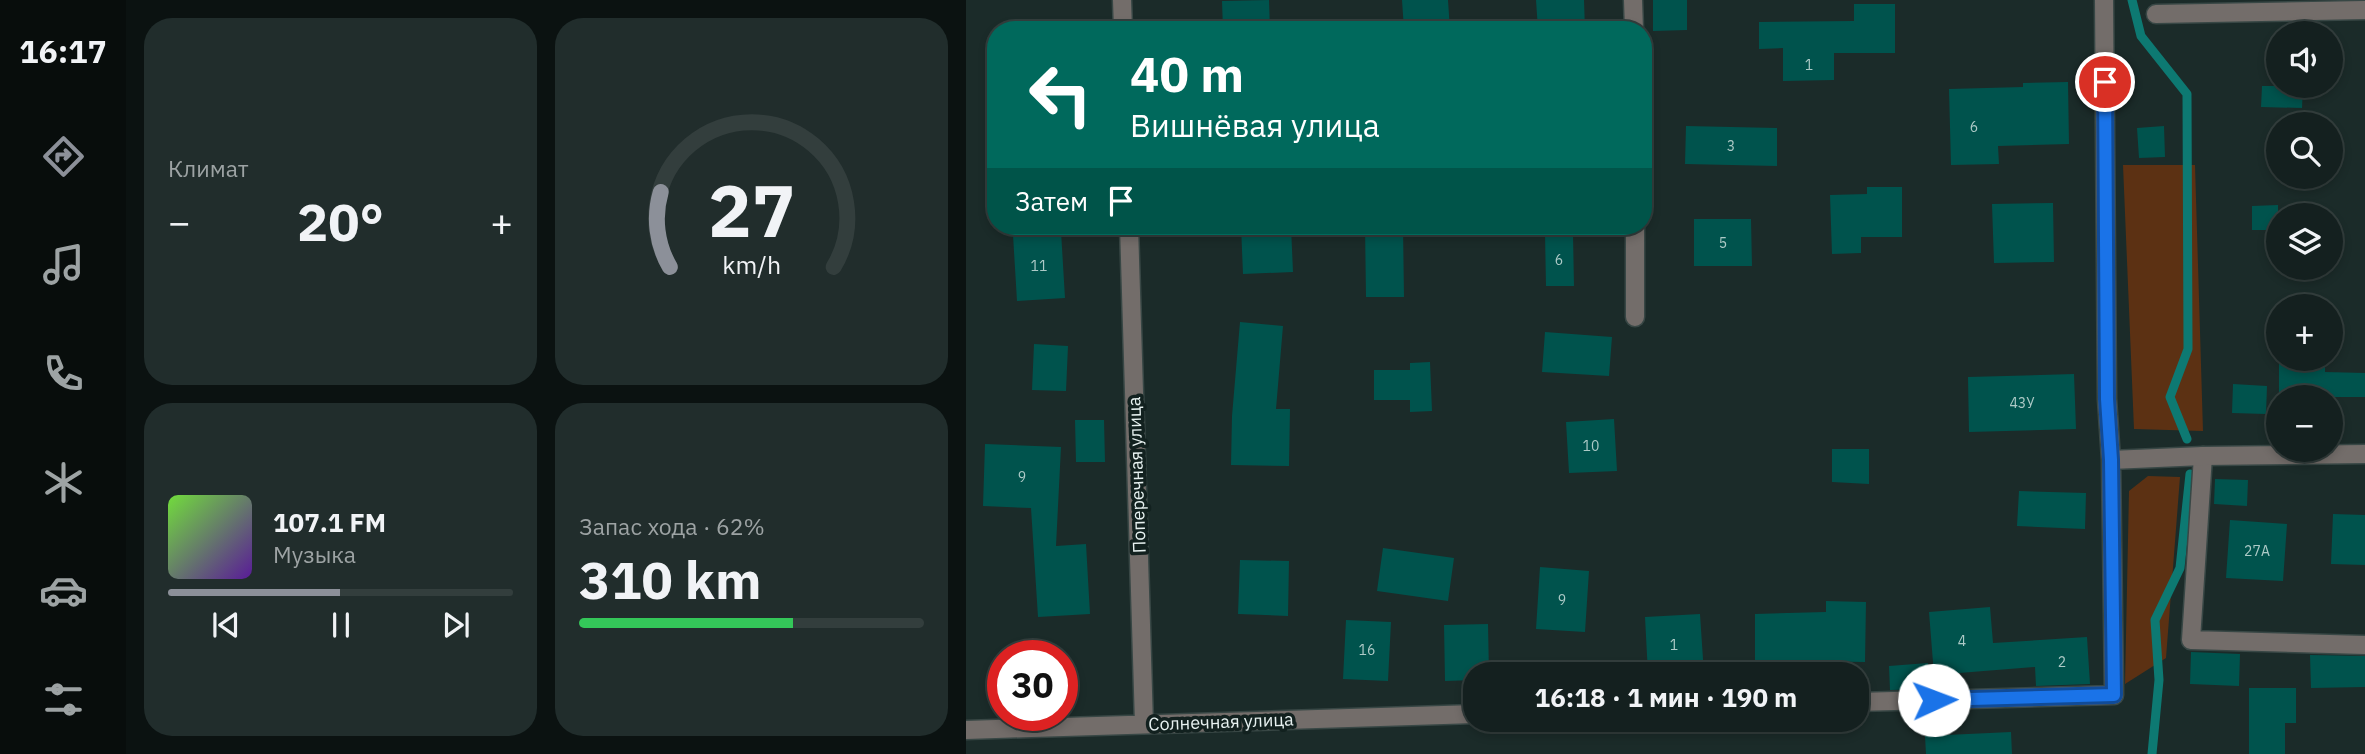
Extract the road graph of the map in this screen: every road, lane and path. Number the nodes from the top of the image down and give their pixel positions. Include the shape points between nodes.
1 (1122, 0) edge
2 (1633, 0) edge
3 (2104, 0) edge
4 (2365, 10) edge
5 (2156, 14) dead end
6 (1123, 21) edge
7 (1634, 21) edge
8 (1129, 235) edge
9 (1635, 235) edge
10 (1635, 317) dead end
11 (2365, 454) edge
12 (2203, 456) junction
13 (2111, 460) junction
14 (2365, 645) edge
15 (1869, 702) edge
16 (1463, 714) edge
17 (1144, 724) junction
18 (966, 730) edge

1 - 6 street
2 - 7 street
3 - 13 street
4 - 5 street
8 - 17 street, Поперечная улица
9 - 10 street
11 - 12 street
12 - 13 street
12 - 14 street via 2191,640
13 - 15 street via 2114,695
16 - 17 street, Солнечная улица
17 - 18 street, Солнечная улица

